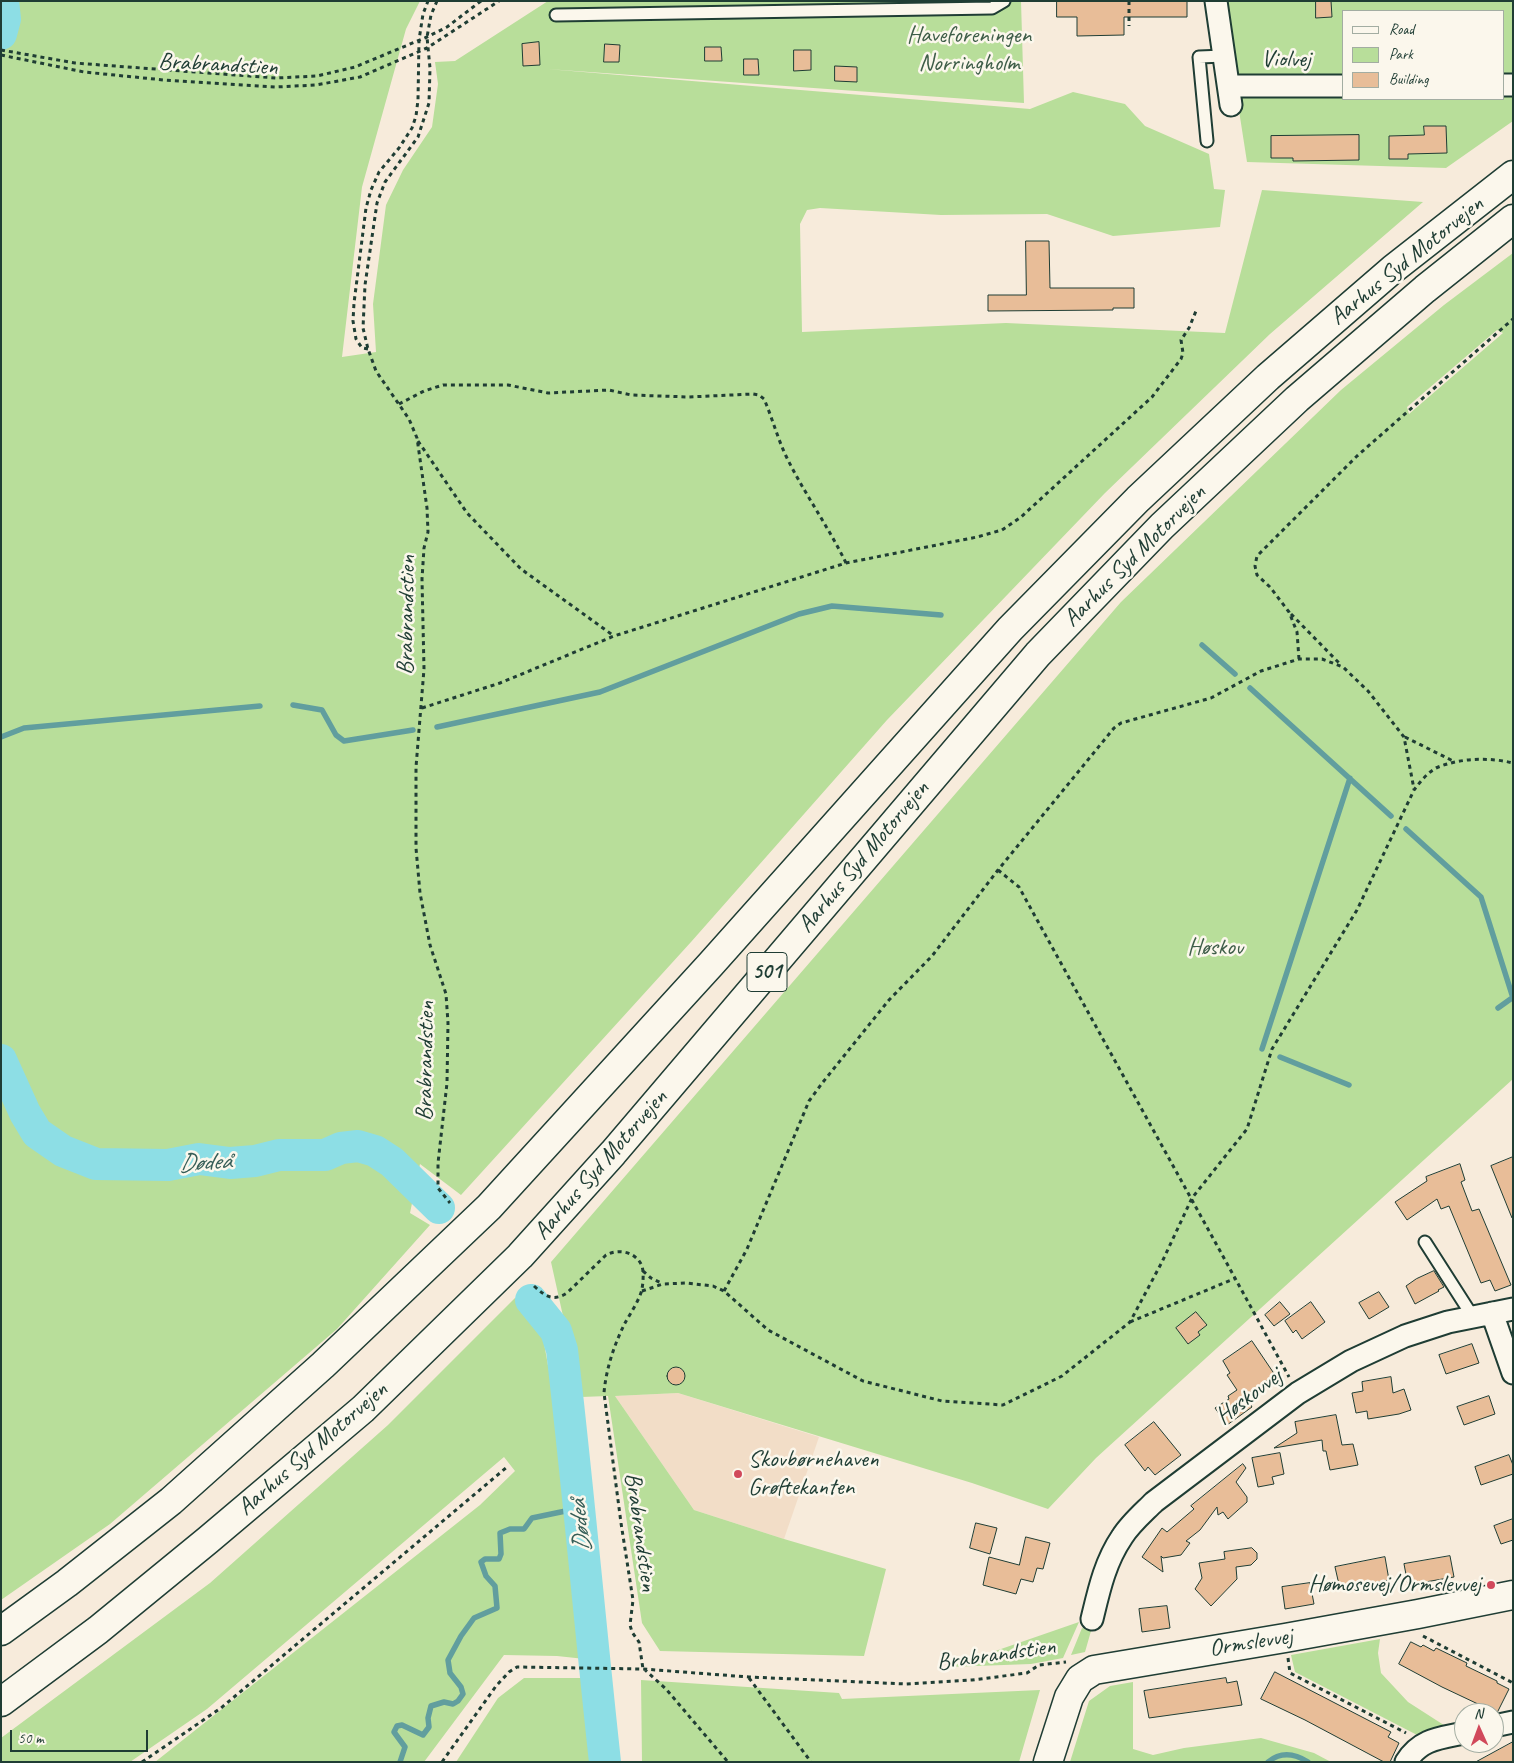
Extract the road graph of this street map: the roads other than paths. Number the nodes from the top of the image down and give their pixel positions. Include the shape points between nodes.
1 (1004, 1) edge
2 (1216, 1) edge
3 (556, 16) dead end
4 (1224, 56) junction
5 (1342, 86) edge
6 (1207, 141) dead end
7 (1513, 175) edge
8 (1513, 219) edge
9 (1425, 1242) dead end
10 (1513, 1309) edge
11 (1483, 1315) junction
12 (1513, 1373) edge
13 (1513, 1595) edge
14 (1092, 1619) dead end
15 (1, 1631) edge
16 (1, 1702) edge
17 (1454, 1735) edge
18 (1048, 1762) edge
19 (1406, 1762) edge

1 - 3 lane via 992,8
2 - 4 street
4 - 5 street, Violvej via 1230,95
4 - 6 lane via 1199,57
7 - 15 main road, Aarhus Syd Motorvejen / 501 via 1393,269 1268,377 1132,506 1010,629 482,1214 323,1365 171,1501
8 - 16 main road, Aarhus Syd Motorvejen / 501 via 1297,398 1162,526 1038,654 613,1153 520,1256 355,1415 98,1630
9 - 11 lane
10 - 11 street, Høskovvej
11 - 12 street
11 - 14 street, Høskovvej via 1405,1336 1351,1361 1298,1393 1154,1502 1122,1537 1110,1559
13 - 18 main road, Ormslevvej via 1094,1670 1080,1679 1069,1697
17 - 19 street via 1425,1742

